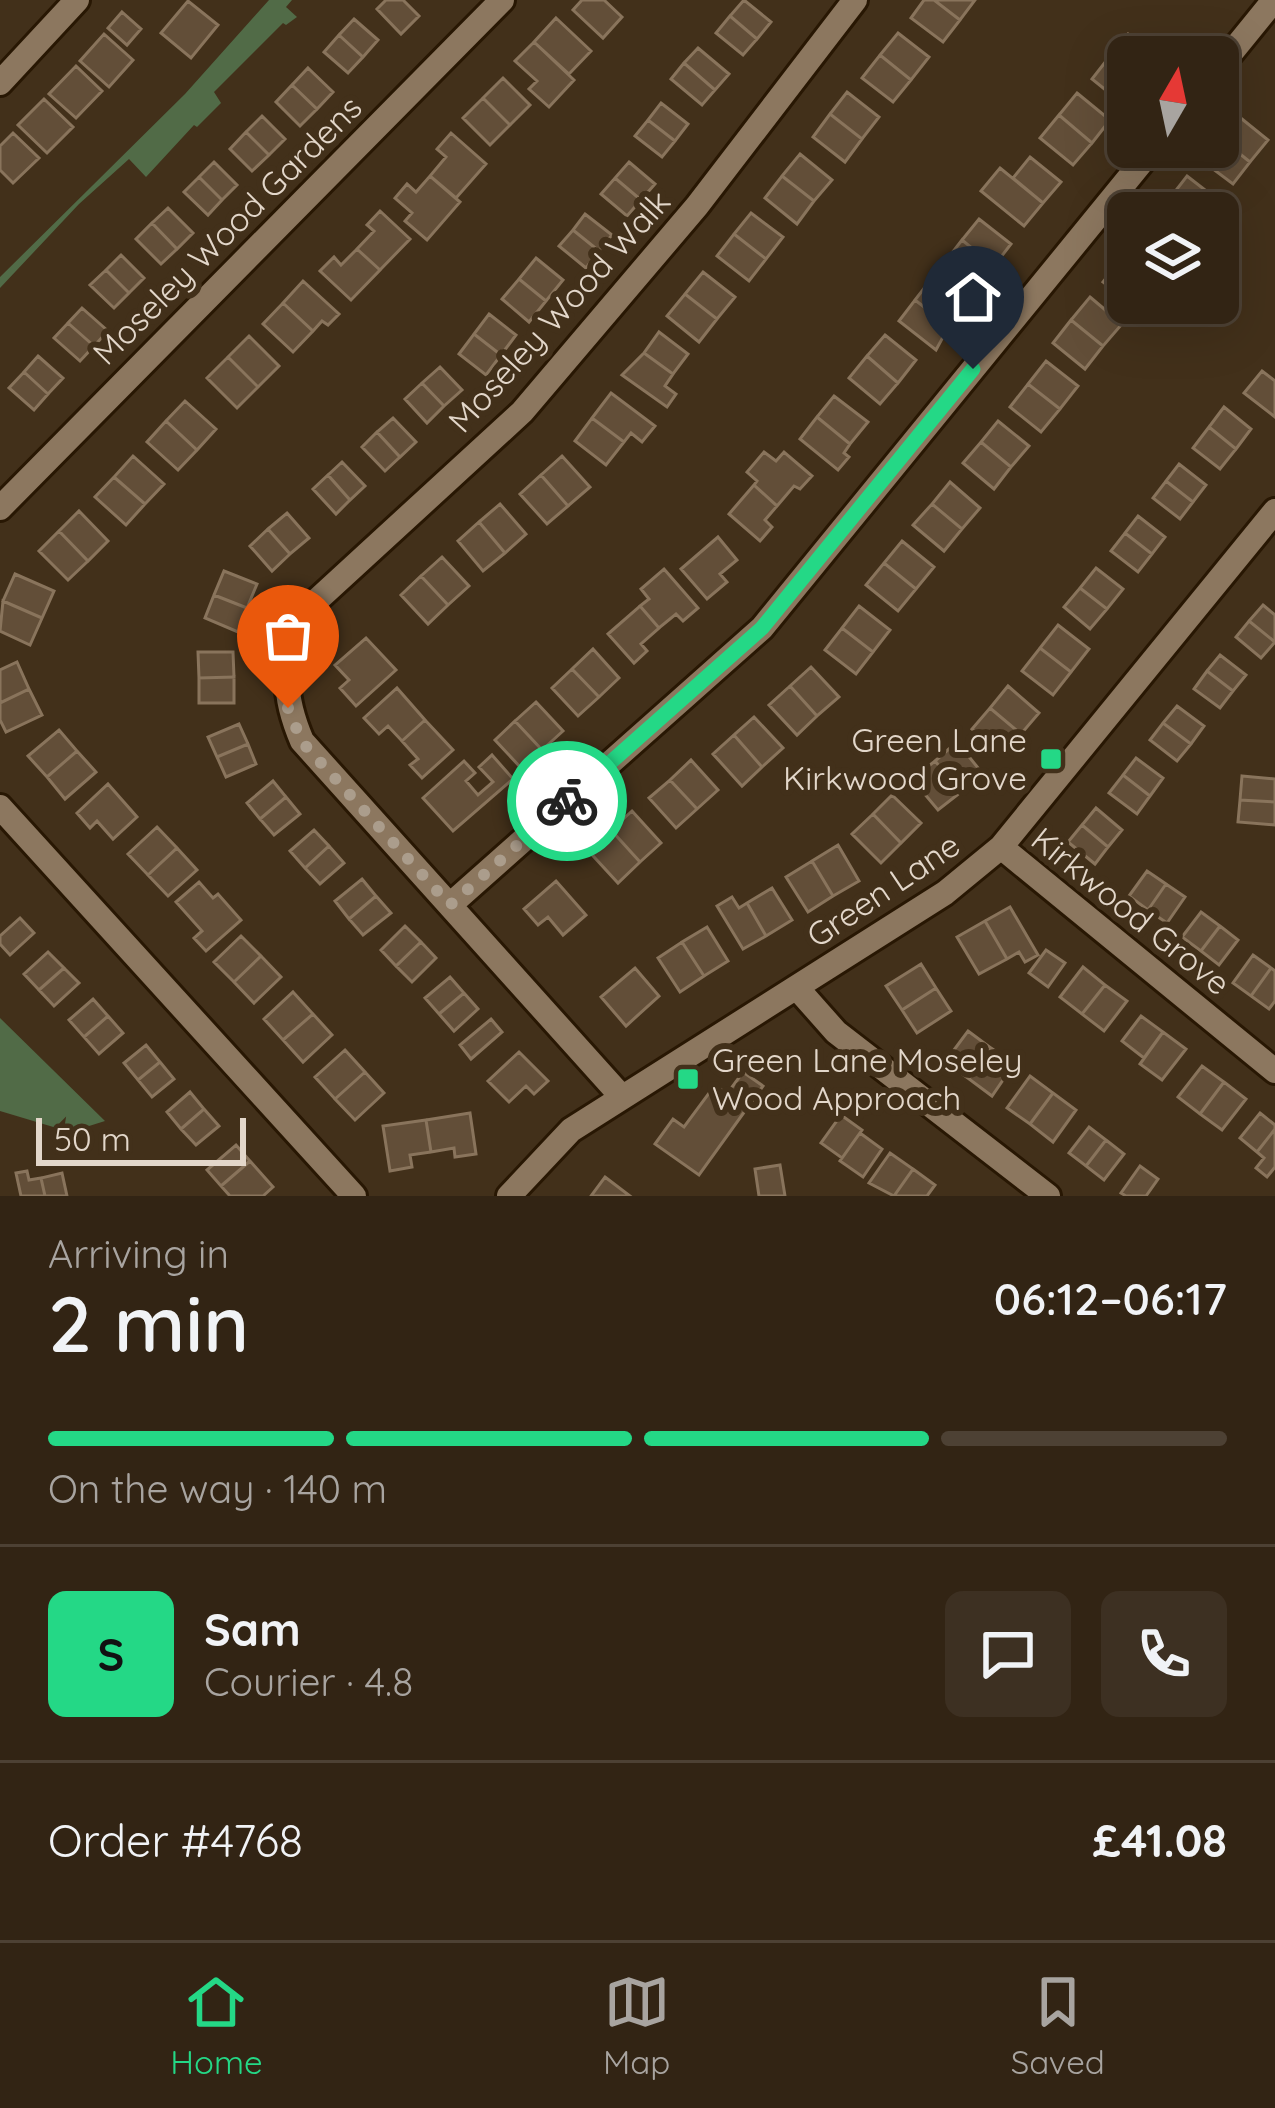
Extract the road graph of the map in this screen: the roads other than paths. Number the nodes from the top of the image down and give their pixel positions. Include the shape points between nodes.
1 (77, 0) edge
2 (502, 0) edge
3 (855, 0) edge
4 (1274, 0) edge
5 (1239, 43) edge
6 (0, 83) edge
7 (1137, 168) edge
8 (0, 508) edge
9 (1275, 512) edge
10 (0, 807) edge
11 (1001, 847) junction
12 (450, 905) junction
13 (797, 988) junction
14 (1275, 1071) edge
15 (621, 1096) junction
16 (354, 1196) edge
17 (509, 1196) edge
18 (1048, 1196) edge

1 - 6 street
2 - 8 street, Moseley Wood Gardens
3 - 12 street, Moseley Wood Walk via 697,206 522,412 315,602 296,634 288,708 302,742
4 - 5 street
7 - 12 street via 762,628
9 - 11 street, Green Lane
10 - 16 street
11 - 13 street, Green Lane via 945,893
11 - 14 street, Kirkwood Grove
12 - 15 street, Moseley Wood Walk
13 - 15 street, Green Lane
13 - 18 street via 836,1032
15 - 17 street, Green Lane via 571,1130

